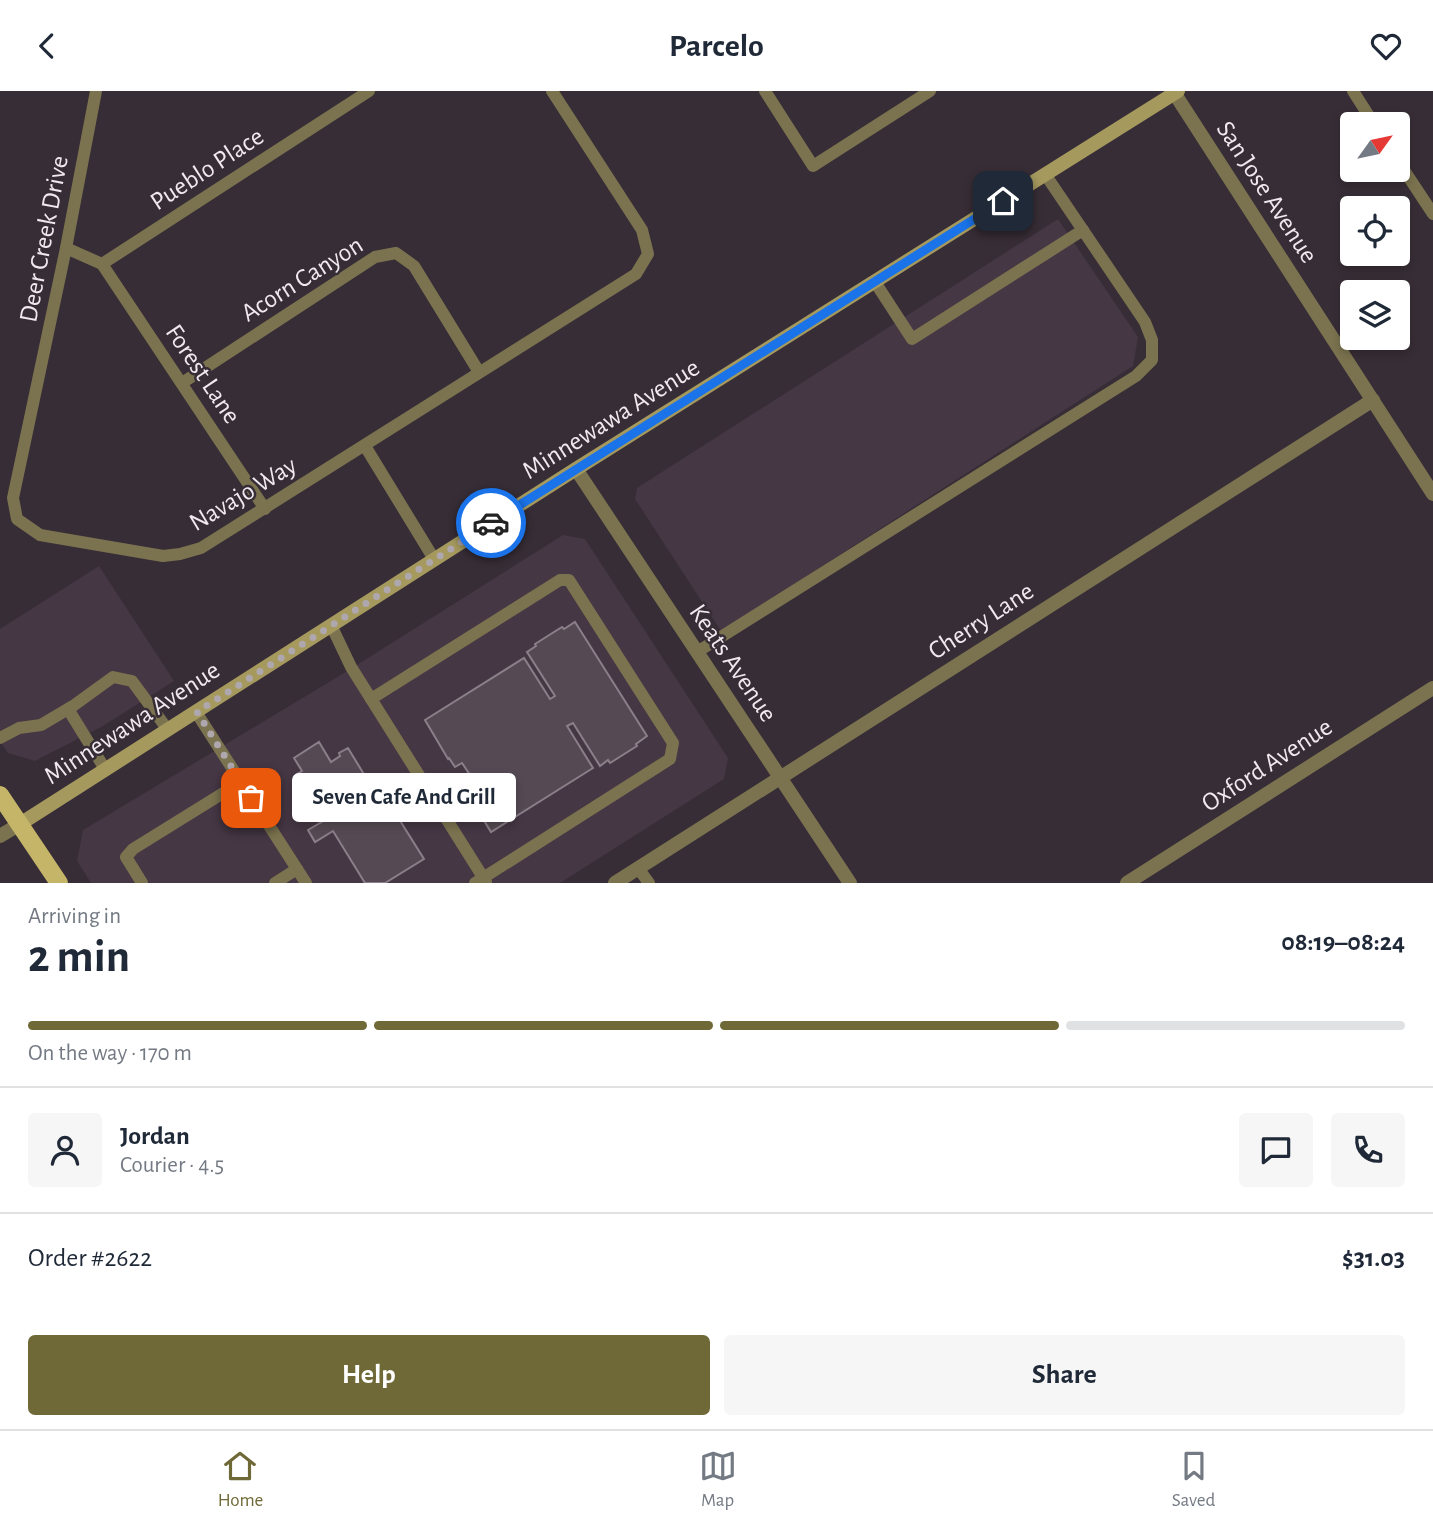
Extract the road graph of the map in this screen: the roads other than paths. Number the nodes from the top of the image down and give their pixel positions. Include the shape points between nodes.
1 (96, 91) edge
2 (369, 91) edge
3 (552, 91) edge
4 (765, 91) edge
5 (930, 91) edge
6 (1353, 91) edge
7 (1175, 92) edge
8 (1366, 112) edge
9 (1045, 174) junction
10 (1410, 179) edge
11 (1433, 214) edge
12 (1083, 230) junction
13 (66, 249) junction
14 (102, 264) junction
15 (875, 282) junction
16 (479, 372) junction
17 (182, 383) junction
18 (1373, 400) junction
19 (365, 446) junction
20 (576, 469) junction
21 (1433, 494) edge
22 (265, 509) junction
23 (17, 519) joint
24 (434, 559) junction
25 (331, 625) junction
26 (697, 652) junction
27 (1433, 688) edge
28 (371, 699) junction
29 (68, 709) junction
30 (197, 712) junction
31 (168, 730) junction
32 (0, 738) edge
33 (105, 769) junction
34 (780, 778) junction
35 (241, 782) junction
36 (0, 795) edge
37 (20, 824) junction
38 (0, 836) edge
39 (638, 868) junction
40 (297, 869) junction
41 (481, 881) edge
42 (60, 883) edge
43 (142, 883) edge
44 (275, 883) edge
45 (306, 883) edge
46 (615, 883) edge
47 (649, 883) edge
48 (850, 883) edge
49 (1127, 883) edge

1 - 13 lane, Deer Creek Drive
2 - 14 lane, Pueblo Place
3 - 16 lane, Navajo Way via 642,230 648,254 636,274
4 - 5 lane via 813,166
6 - 8 lane
7 - 9 main road, Minnewawa Avenue
7 - 18 street, San Jose Avenue
9 - 12 lane
9 - 15 main road, Minnewawa Avenue
10 - 11 lane
12 - 15 lane via 912,339
12 - 26 lane via 1145,322 1152,340 1152,360 1136,376
13 - 14 lane
13 - 23 lane, Deer Creek Drive via 13,498
14 - 17 lane, Forest Lane
15 - 20 main road, Minnewawa Avenue
16 - 17 lane, Acorn Canyon via 414,266 396,253 375,257
16 - 19 lane, Navajo Way
17 - 22 lane, Forest Lane
18 - 21 street, San Jose Avenue
18 - 34 street, Cherry Lane
19 - 22 lane, Navajo Way
19 - 24 lane
20 - 24 main road, Minnewawa Avenue
20 - 26 street, Keats Avenue
22 - 23 lane, Navajo Way via 201,548 163,556 40,535
24 - 25 main road, Minnewawa Avenue
25 - 28 lane
25 - 30 main road, Minnewawa Avenue
26 - 34 street, Keats Avenue
27 - 49 street, Oxford Avenue
28 - 41 lane
28 - 41 lane via 560,580 569,580 673,743 670,759
29 - 31 lane via 113,677 132,681
29 - 32 lane via 41,725
29 - 33 lane
30 - 31 main road, Minnewawa Avenue
30 - 35 lane
31 - 33 main road, Minnewawa Avenue
33 - 37 main road, Minnewawa Avenue
34 - 39 street, Cherry Lane
34 - 48 street, Keats Avenue
35 - 40 lane
35 - 43 lane via 133,849 126,857
36 - 37 main road
37 - 38 street, Minnewawa Avenue
37 - 42 main road
39 - 46 street, Cherry Lane
39 - 47 lane
40 - 44 lane
40 - 45 lane

